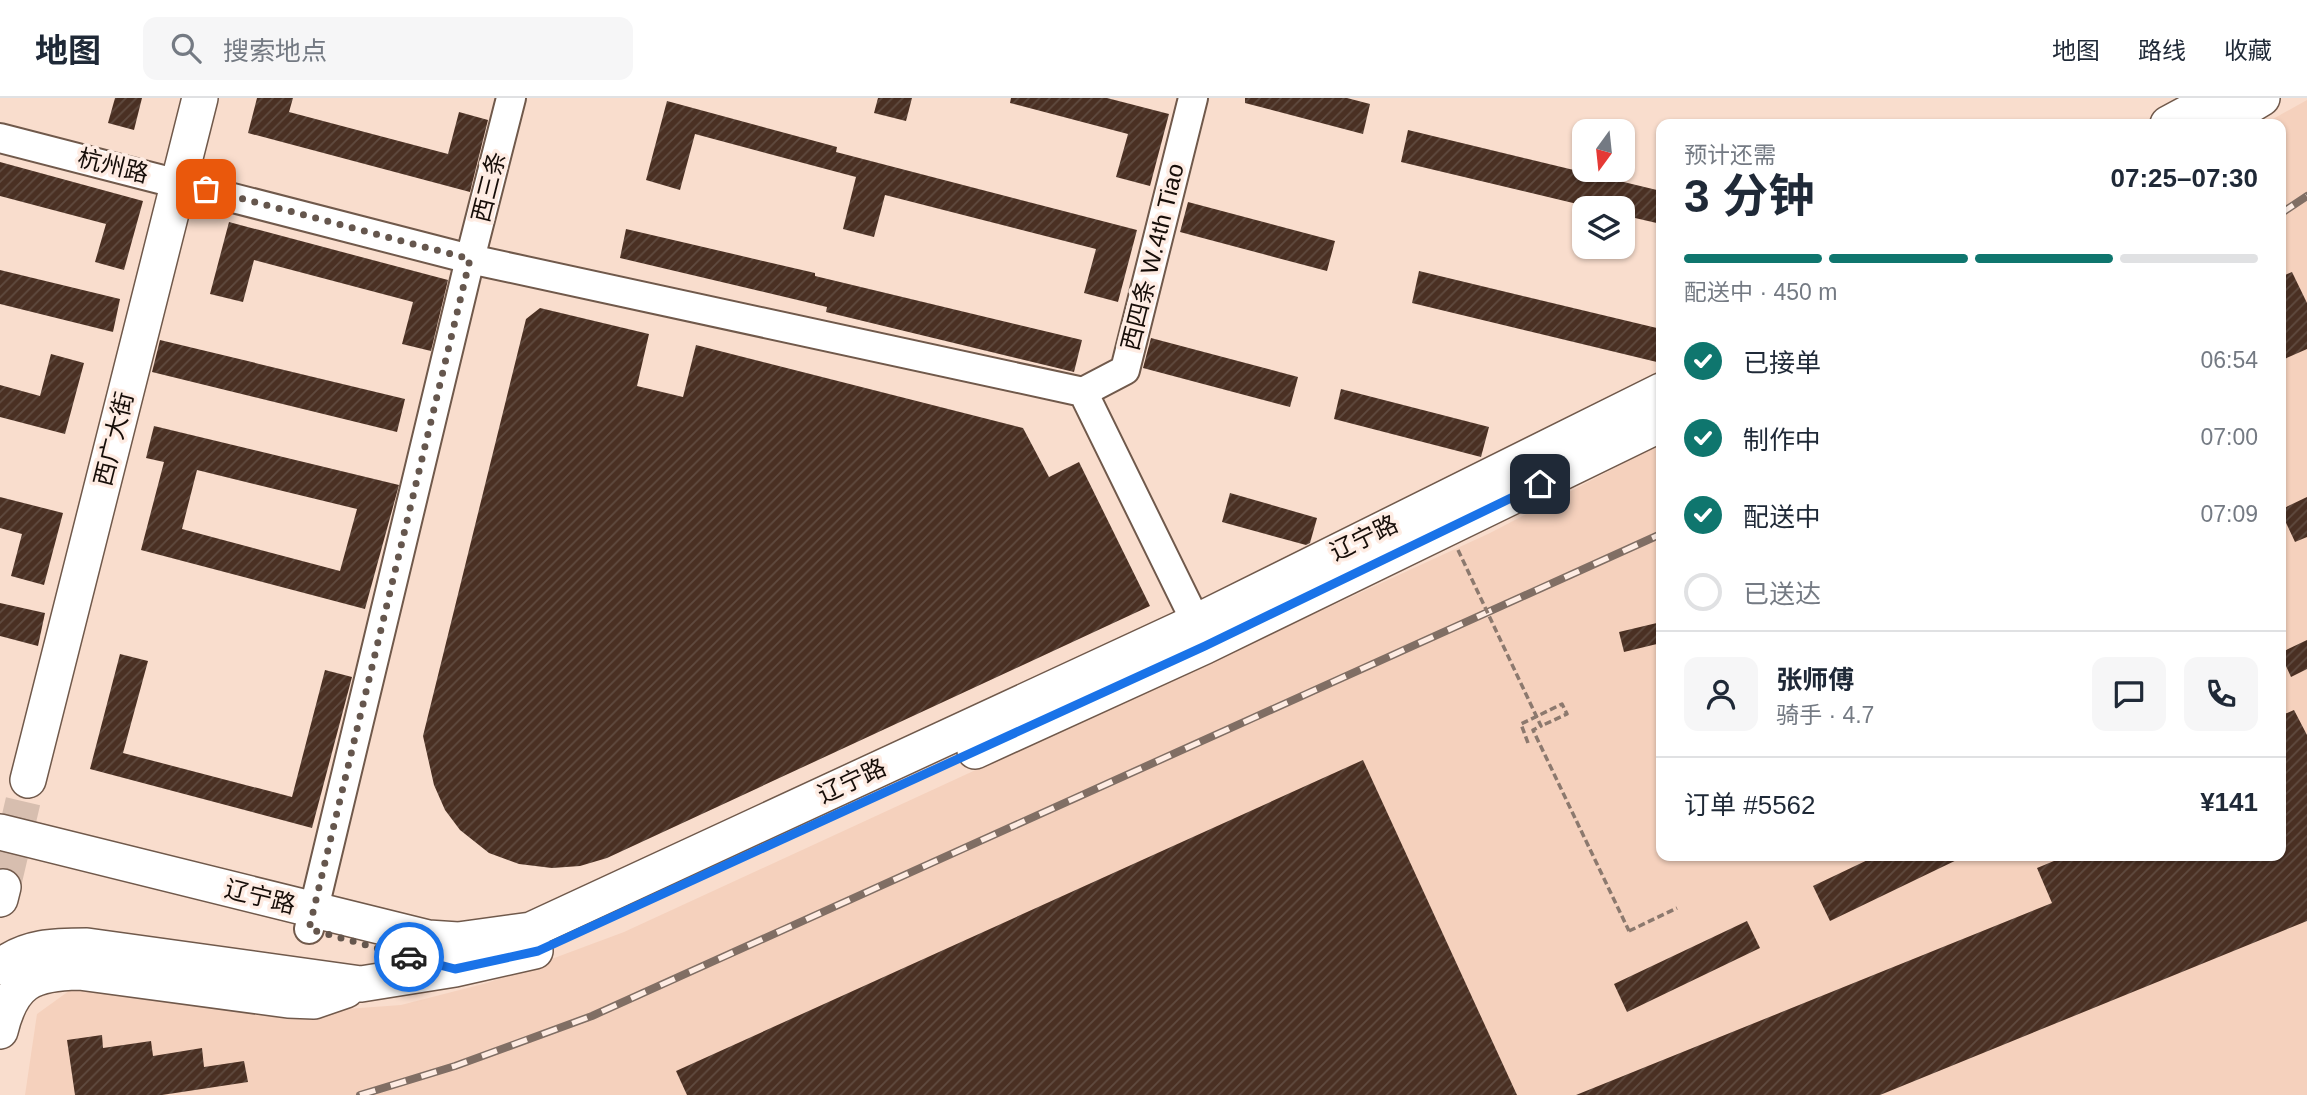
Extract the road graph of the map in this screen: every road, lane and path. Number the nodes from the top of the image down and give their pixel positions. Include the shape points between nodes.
1 (182, 98) edge
2 (200, 98) edge
3 (512, 98) edge
4 (1193, 98) edge
5 (2216, 98) edge
6 (2262, 98) edge
7 (2177, 119) edge
8 (2227, 119) edge
9 (0, 138) edge
10 (170, 180) junction
11 (470, 259) junction
12 (1083, 392) junction
13 (1656, 393) edge
14 (1656, 426) edge
15 (1458, 550) dead end
16 (1196, 622) junction
17 (1541, 726) junction
18 (1528, 743) dead end
19 (17, 777) tunnel mouth
20 (0, 832) edge
21 (0, 848) edge
22 (1676, 908) dead end
23 (312, 920) junction
24 (0, 967) edge
25 (455, 969) junction
26 (361, 984) junction
27 (0, 1031) edge

1 - 10 main road
2 - 10 main road, 西广大街
3 - 11 street, 西三条
4 - 12 street, 西四条 W.4th Tiao via 1125,370
5 - 7 main road
6 - 8 main road
9 - 10 street, 杭州路
10 - 11 street, 杭州路
10 - 19 main road, 西广大街
11 - 12 street, 杭州路
11 - 23 street, 西三条
12 - 16 street
13 - 16 main road, 辽宁路
14 - 25 main road, 辽宁路 via 1205,646 538,951
15 - 17 path, bridge
16 - 23 main road, 辽宁路 via 531,930 458,940
17 - 18 path via 1567,715 1562,704 1521,724
17 - 22 path, bridge via 1534,730 1629,932
20 - 23 main road, 辽宁路
21 - 23 main road, 辽宁路
23 - 25 main road, 辽宁路
24 - 26 main road via 31,950 87,946
25 - 26 main road
26 - 27 main road via 314,1001 79,972 50,973 26,982 15,994

